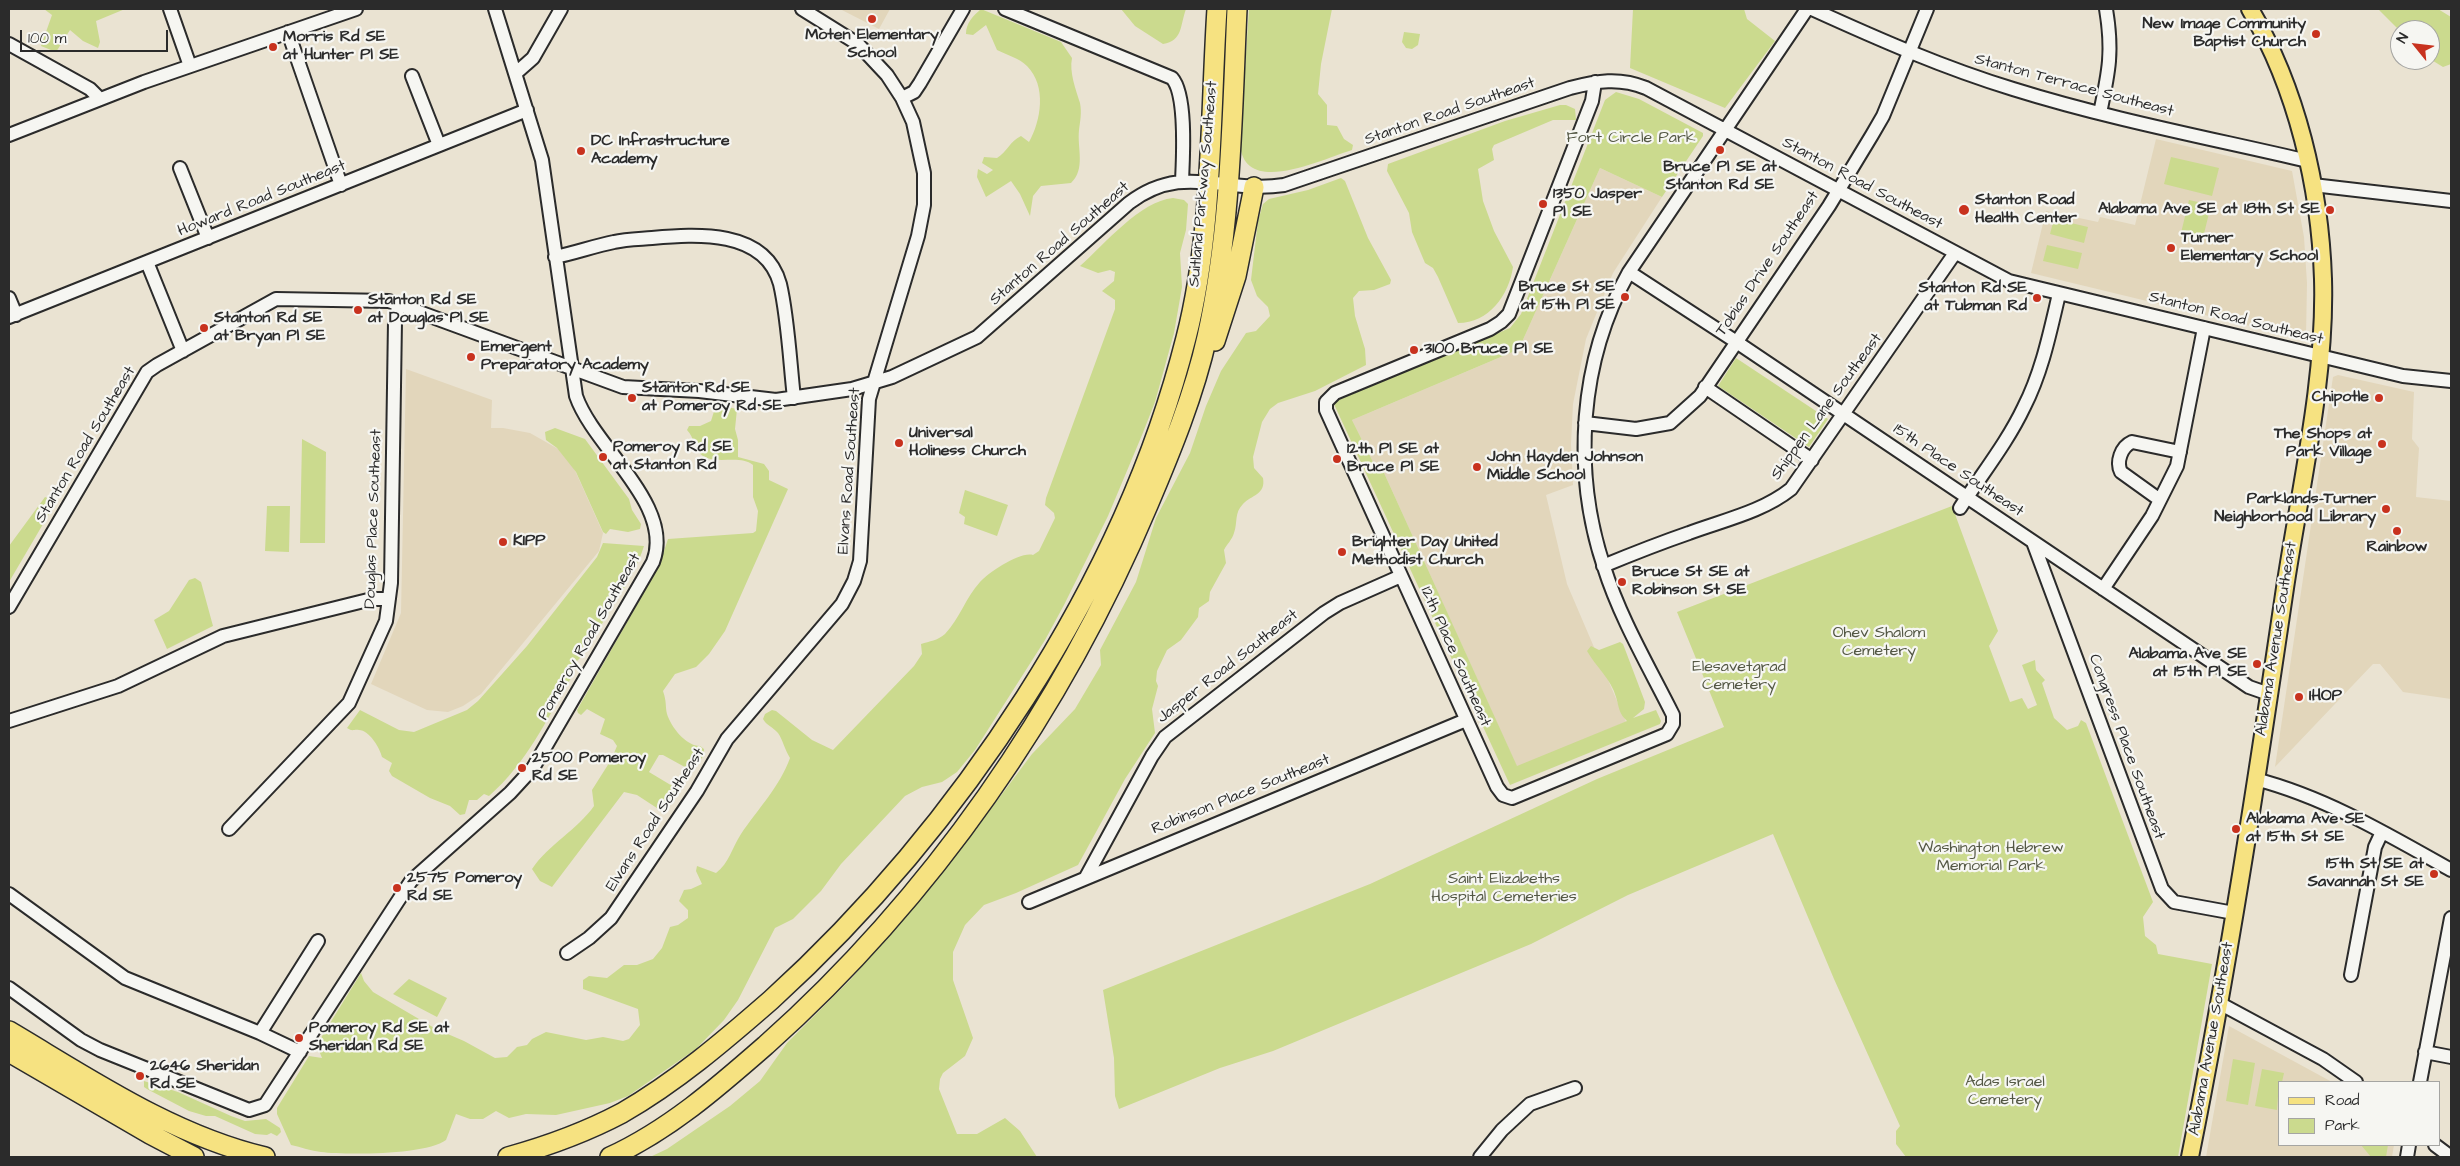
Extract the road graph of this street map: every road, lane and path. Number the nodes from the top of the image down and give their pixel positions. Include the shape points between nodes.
1 (170, 9) edge
2 (356, 9) edge
3 (495, 9) edge
4 (560, 9) edge
5 (802, 9) edge
6 (963, 9) edge
7 (1005, 9) edge
8 (1217, 9) edge
9 (1237, 9) edge
10 (1807, 9) edge
11 (1812, 9) edge
12 (1927, 9) edge
13 (2106, 9) edge
14 (2250, 9) edge
15 (326, 14) edge
16 (288, 32) junction
17 (9, 44) edge
18 (1910, 53) junction
19 (190, 66) junction
20 (516, 73) junction
21 (412, 76) dead end
22 (1595, 82) junction
23 (902, 98) junction
24 (100, 99) junction
25 (527, 110) junction
26 (2100, 113) junction
27 (1724, 130) junction
28 (9, 135) edge
29 (439, 145) junction
30 (2308, 161) junction
31 (180, 168) dead end
32 (1182, 181) junction
33 (1207, 183) junction
34 (341, 185) junction
35 (1227, 185) junction
36 (2313, 185) junction
37 (1254, 187) junction
38 (1838, 190) junction
39 (2451, 201) edge
40 (208, 238) junction
41 (1955, 253) junction
42 (555, 257) junction
43 (147, 262) junction
44 (1629, 272) junction
45 (2059, 294) junction
46 (9, 298) edge
47 (399, 303) junction
48 (12, 316) edge
49 (2204, 328) junction
50 (1735, 341) junction
51 (183, 351) junction
52 (2319, 356) junction
53 (571, 368) junction
54 (2451, 382) edge
55 (872, 384) junction
56 (1705, 387) junction
57 (794, 398) junction
58 (1189, 399) junction
59 (1844, 414) junction
60 (1585, 423) junction
61 (2180, 452) junction
62 (1812, 460) junction
63 (2160, 500) junction
64 (1964, 502) junction
65 (2033, 542) junction
66 (1603, 566) junction
67 (1400, 576) junction
68 (2103, 589) junction
69 (389, 599) junction
70 (9, 607) edge
71 (2269, 694) junction
72 (1466, 720) junction
73 (9, 721) edge
74 (2255, 779) junction
75 (229, 829) dead end
76 (2382, 832) junction
77 (2451, 870) edge
78 (1086, 877) junction
79 (9, 894) edge
80 (1029, 902) dead end
81 (2234, 913) junction
82 (2451, 918) edge
83 (318, 941) dead end
84 (567, 953) dead end
85 (2351, 975) dead end
86 (9, 988) edge
87 (2219, 1003) junction
88 (9, 1021) edge
89 (9, 1030) edge
90 (260, 1033) junction
91 (9, 1052) edge
92 (300, 1052) junction
93 (2425, 1052) junction
94 (2451, 1057) edge
95 (61, 1062) junction
96 (2355, 1081) edge
97 (2420, 1081) edge
98 (1575, 1088) dead end
99 (2436, 1146) edge
100 (194, 1157) edge
101 (265, 1157) edge
102 (508, 1157) edge
103 (610, 1157) edge
104 (1480, 1157) edge
105 (2190, 1157) edge
106 (2451, 1157) edge

1 - 19 street
2 - 15 street
3 - 20 street, Pomeroy Road Southeast
4 - 20 street via 533,58
5 - 23 street, Elvans Road Southeast via 862,47 884,70
6 - 23 street via 914,92
7 - 32 street via 1172,78 1177,86 1183,130
8 - 33 highway, Suitland Parkway Southeast
9 - 35 highway, Suitland Parkway Southeast
10 - 27 street
11 - 18 street, Stanton Terrace Southeast
12 - 18 street, Tobias Drive Southeast
13 - 26 street via 2111,40 2110,69
14 - 30 main road, Alabama Avenue Southeast via 2284,83
15 - 16 street
16 - 19 street
16 - 34 street
17 - 24 street via 90,89
18 - 26 street, Stanton Terrace Southeast via 2014,90
18 - 38 street, Tobias Drive Southeast via 1883,116
19 - 24 street
20 - 25 street, Pomeroy Road Southeast
21 - 29 street
22 - 27 street, Stanton Road Southeast via 1616,80 1636,84
22 - 37 street, Stanton Road Southeast via 1296,181
22 - 67 street, 12th Place Southeast via 1592,101 1514,305 1501,322 1327,399 1326,410
23 - 55 street, Elvans Road Southeast via 922,153 924,205 918,236
24 - 28 street
25 - 29 street, Howard Road Southeast
25 - 42 street, Pomeroy Road Southeast via 542,160
26 - 30 street, Stanton Terrace Southeast
27 - 38 street, Stanton Road Southeast
27 - 44 street
29 - 34 street, Howard Road Southeast
30 - 36 main road, Alabama Avenue Southeast
31 - 40 street
32 - 33 street, Stanton Road Southeast
32 - 55 street, Stanton Road Southeast via 1155,187 1129,203 977,337
33 - 35 street, Stanton Road Southeast
33 - 102 highway, Suitland Parkway Southeast via 1201,252 1188,334 1154,438 1118,525 1077,608 1022,702 980,763 918,845 856,916 726,1038 668,1083 622,1113 562,1140
34 - 40 street, Howard Road Southeast
35 - 37 street, Stanton Road Southeast
35 - 58 highway, Suitland Parkway Southeast via 1217,281 1207,337
36 - 39 street
36 - 52 main road, Alabama Avenue Southeast via 2323,282
37 - 58 highway via 1228,306
38 - 41 street, Stanton Road Southeast
38 - 50 street, Tobias Drive Southeast
40 - 43 street, Howard Road Southeast
41 - 45 street, Stanton Road Southeast via 2009,281
41 - 59 street, Shippen Lane Southeast
42 - 53 street, Pomeroy Road Southeast
42 - 57 street via 615,242 684,235 722,237 743,243 765,258 779,283
43 - 48 street, Howard Road Southeast
43 - 51 street
44 - 50 street, 15th Place Southeast
44 - 60 street via 1602,332 1592,370
45 - 49 street, Stanton Road Southeast
45 - 64 street via 2050,334 2024,407
46 - 48 street
47 - 51 street, Stanton Road Southeast via 279,299
47 - 53 street, Stanton Road Southeast
47 - 69 street, Douglas Place Southeast via 395,321
49 - 52 street, Stanton Road Southeast
49 - 61 street
50 - 56 street, Tobias Drive Southeast
50 - 59 street, 15th Place Southeast
51 - 70 street, Stanton Road Southeast via 152,368 142,380
52 - 54 street, Stanton Road Southeast via 2403,376
52 - 71 main road, Alabama Avenue Southeast
53 - 57 street, Stanton Road Southeast via 623,387 717,392 767,399
53 - 92 street, Pomeroy Road Southeast via 576,396 585,414 652,513 657,531 655,557 533,768 510,793 411,881
55 - 57 street, Stanton Road Southeast
55 - 84 street, Elvans Road Southeast via 868,399 860,561 846,595 727,739 697,791 611,918
56 - 60 street, Tobias Drive Southeast via 1694,402 1670,423 1636,429
56 - 62 street
58 - 103 highway, Suitland Parkway Southeast via 1133,541 1082,644 1028,736 952,843 862,950 778,1034 685,1112
59 - 62 street, Shippen Lane Southeast
59 - 64 street, 15th Place Southeast
60 - 66 street via 1587,493
61 - 63 street via 2169,485
61 - 63 street via 2132,442 2125,446 2119,460 2121,472
62 - 66 street, Shippen Lane Southeast via 1791,489 1778,499
63 - 68 street
64 - 65 street, 15th Place Southeast
65 - 68 street, 15th Place Southeast
65 - 81 street, Congress Place Southeast via 2162,889 2174,902
66 - 72 street, 12th Place Southeast via 1673,715 1672,727 1667,734 1517,796 1506,796 1496,787
67 - 72 street, 12th Place Southeast
67 - 78 street, Jasper Road Southeast via 1340,602 1165,737
68 - 71 street, 15th Place Southeast via 2249,687
69 - 73 street via 372,599 223,636 118,686
69 - 75 street, Douglas Place Southeast via 386,620 345,709
71 - 74 main road, Alabama Avenue Southeast
72 - 78 street, Robinson Place Southeast
74 - 76 street via 2280,785 2326,804
74 - 81 main road, Alabama Avenue Southeast
76 - 77 street
76 - 85 street via 2375,847
78 - 80 street, Robinson Place Southeast
79 - 90 street via 125,978
81 - 87 main road, Alabama Avenue Southeast
82 - 93 street
83 - 90 street
86 - 92 street, Pomeroy Road Southeast via 100,1050 249,1110 265,1105
87 - 96 street via 2323,1059
87 - 105 main road, Alabama Avenue Southeast
88 - 95 highway
89 - 95 highway
90 - 92 street
91 - 100 highway
93 - 94 street
93 - 97 street
95 - 101 highway via 158,1117 225,1145
98 - 104 street via 1530,1104 1502,1130
99 - 106 street

